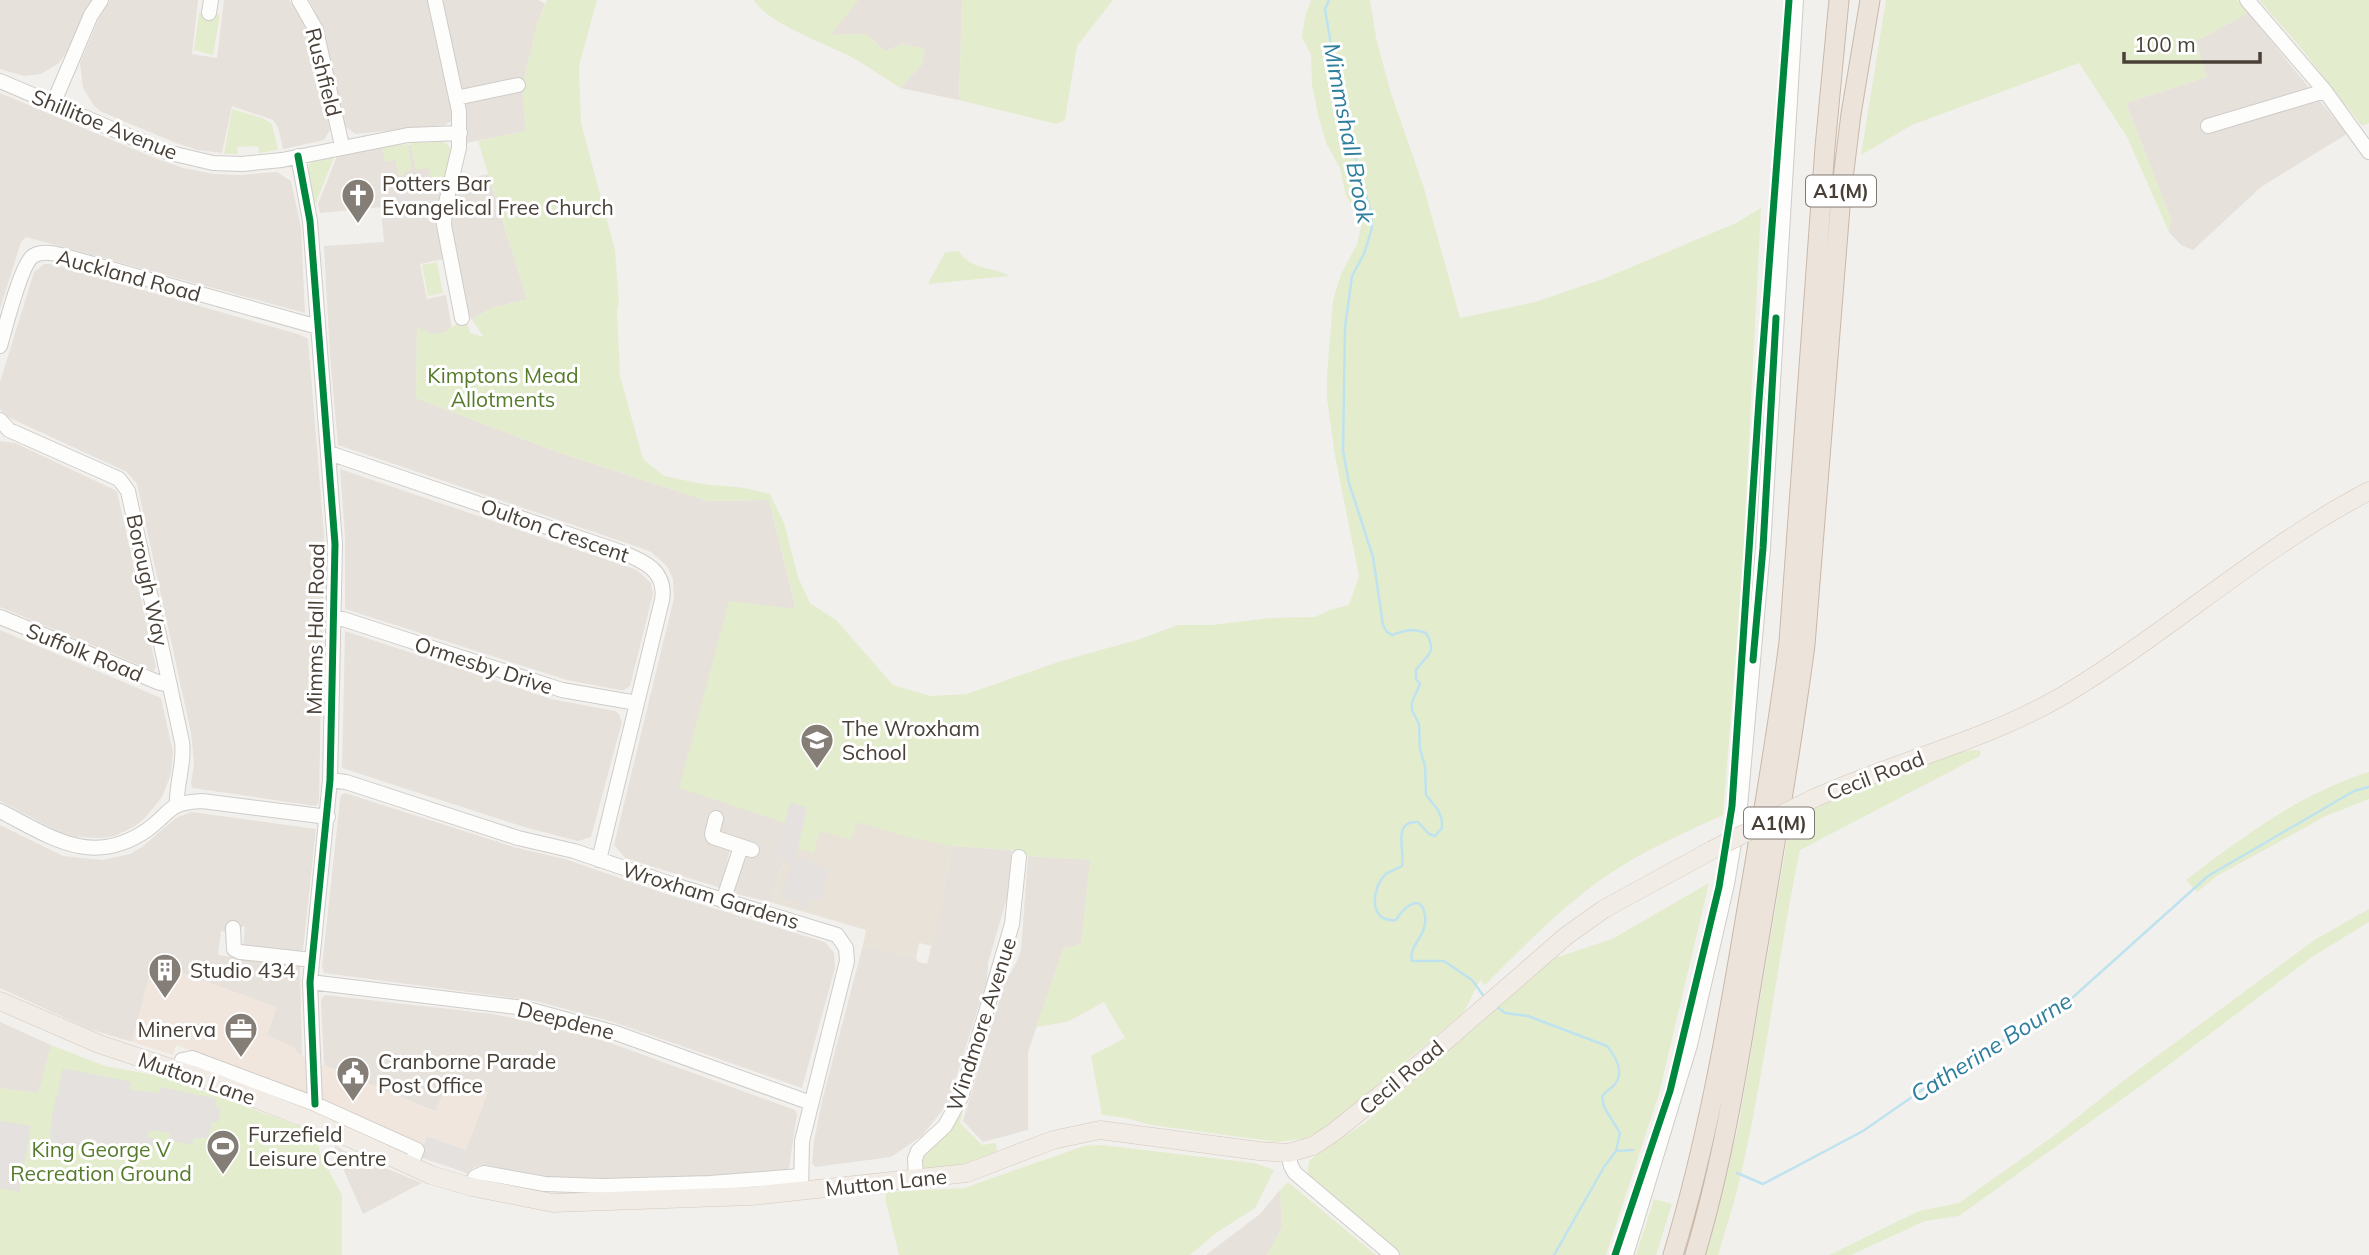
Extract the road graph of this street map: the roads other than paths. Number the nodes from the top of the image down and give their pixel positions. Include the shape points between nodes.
1 (101, 0) edge
2 (299, 0) edge
3 (435, 0) edge
4 (1796, 0) edge
5 (1839, 0) edge
6 (1870, 0) edge
7 (2247, 0) edge
8 (0, 81) edge
9 (518, 85) dead end
10 (2325, 91) junction
11 (456, 98) junction
12 (53, 104) junction
13 (2207, 126) dead end
14 (460, 133) junction
15 (342, 146) junction
16 (2369, 152) edge
17 (298, 156) junction
18 (462, 318) dead end
19 (318, 327) junction
20 (0, 346) edge
21 (3, 427) edge
22 (329, 453) junction
23 (2369, 491) edge
24 (0, 617) edge
25 (333, 619) junction
26 (170, 685) junction
27 (637, 703) junction
28 (330, 780) junction
29 (177, 804) junction
30 (0, 811) edge
31 (328, 817) junction
32 (716, 818) dead end
33 (1019, 856) dead end
34 (599, 860) junction
35 (723, 901) junction
36 (233, 928) dead end
37 (312, 960) junction
38 (310, 982) junction
39 (0, 1001) edge
40 (178, 1070) junction
41 (811, 1103) junction
42 (315, 1104) junction
43 (1291, 1152) junction
44 (413, 1158) junction
45 (916, 1178) junction
46 (801, 1184) junction
47 (1392, 1255) edge
48 (1626, 1255) edge
49 (1673, 1255) edge
50 (1695, 1255) edge

1 - 12 street
2 - 15 street, Rushfield via 316,30
3 - 11 street
4 - 48 street via 1763,548 1740,807 1690,1045
5 - 49 highway, A1(M) via 1781,704 1716,1083
6 - 50 highway, A1(M) via 1841,195 1797,705 1728,1120
7 - 10 street
8 - 12 street, Shillitoe Avenue
9 - 11 street
10 - 13 street
10 - 16 street
11 - 14 street
12 - 17 street, Shillitoe Avenue via 182,157 242,164
14 - 15 street, Shillitoe Avenue via 408,135
14 - 18 street via 444,225
15 - 17 street, Shillitoe Avenue
17 - 19 street, Mimms Hall Road via 310,221
19 - 20 street, Auckland Road via 43,253 34,255 24,267
19 - 22 street, Mimms Hall Road
21 - 26 street, Borough Way via 124,484 133,506
22 - 25 street, Mimms Hall Road via 335,544
22 - 27 street, Oulton Crescent via 648,564 660,578 663,593
23 - 43 main road, Cecil Road, bridge via 2307,526 2131,653 2061,696 1990,732 1808,801 1604,909 1334,1132
24 - 26 street, Suffolk Road
25 - 27 street, Ormesby Drive via 562,690
25 - 28 street, Mimms Hall Road
26 - 29 street, Borough Way via 184,754
27 - 34 street, Oulton Crescent
28 - 31 street, Mimms Hall Road
28 - 34 street, Wroxham Gardens
29 - 30 street via 125,842 84,849 63,844
29 - 31 street via 202,801
31 - 37 street, Mimms Hall Road
32 - 35 street via 713,837 746,848
33 - 45 street, Windmore Avenue via 1013,925 961,1097 945,1126 918,1151
34 - 35 street, Wroxham Gardens
35 - 41 street, Wroxham Gardens via 832,932 846,948 847,965
36 - 37 street via 232,945 240,952
37 - 38 street, Mimms Hall Road
38 - 41 street, Deepdene via 524,1007 616,1032
38 - 42 street, Mimms Hall Road
39 - 40 main road, Mutton Lane via 89,1041
40 - 42 street via 182,1060 192,1058
40 - 44 main road, Mutton Lane
41 - 46 street, Wroxham Gardens via 802,1141
42 - 44 street
43 - 45 main road, Mutton Lane via 1259,1152 1100,1130 1053,1140 967,1172
43 - 47 street via 1295,1173
44 - 46 main road, Mutton Lane via 472,1187 575,1203 751,1196
45 - 46 main road, Mutton Lane

